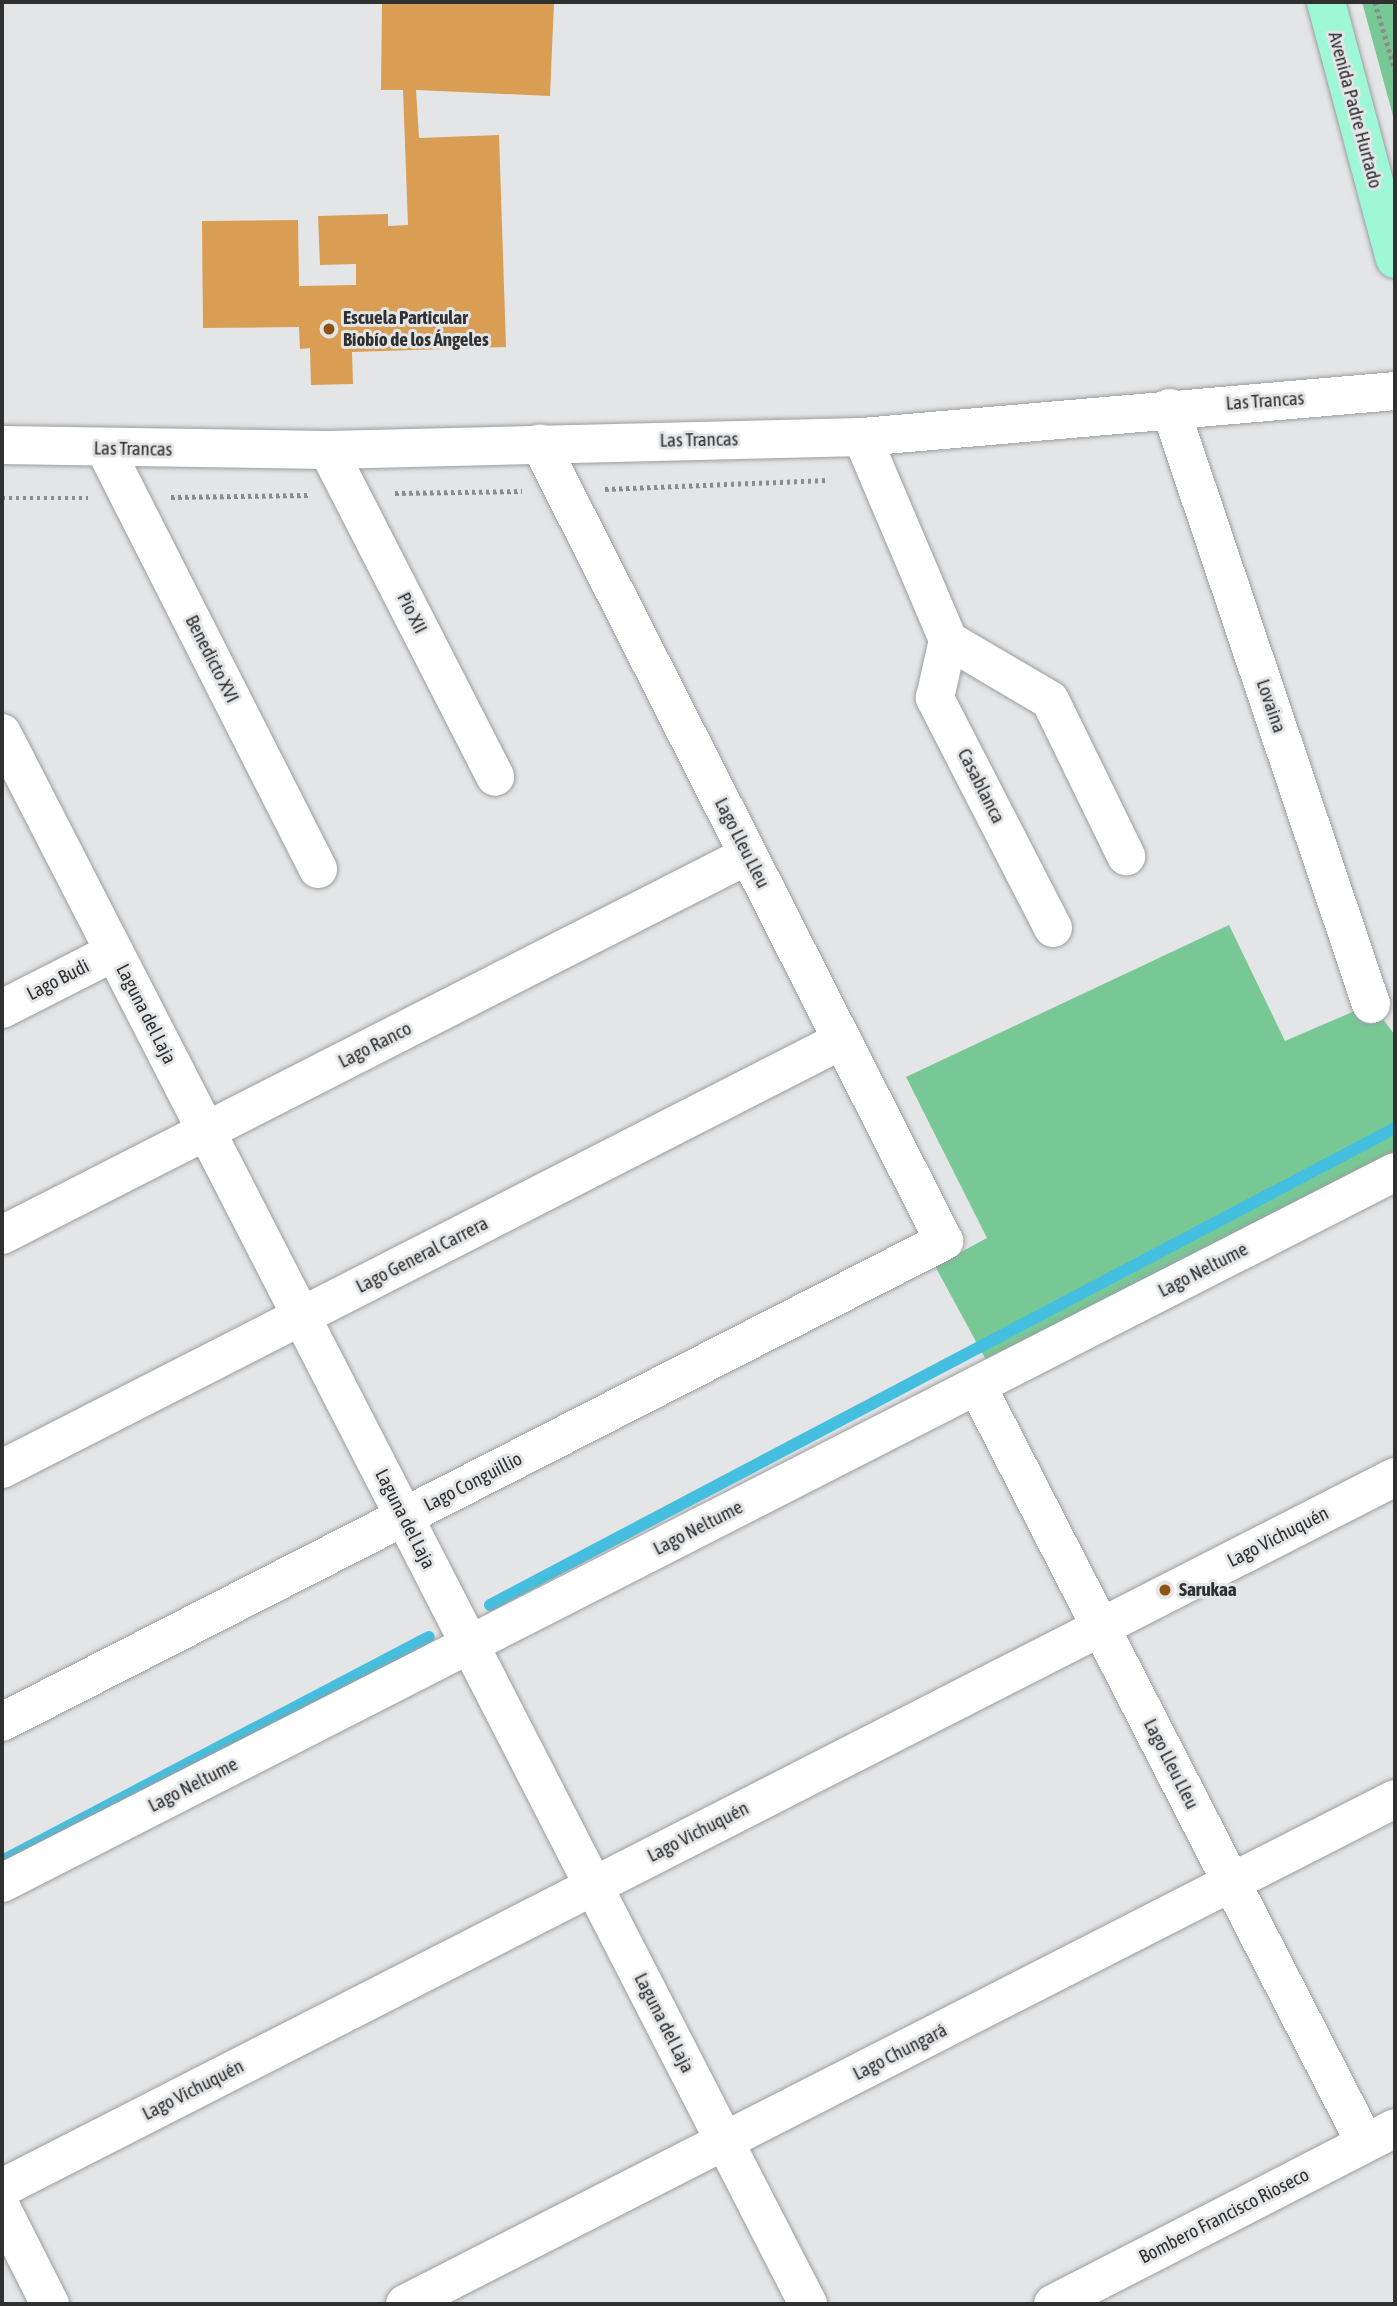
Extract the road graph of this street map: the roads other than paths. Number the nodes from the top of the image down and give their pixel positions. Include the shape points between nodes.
1 (1326, 2) edge
2 (1395, 259) edge
3 (1395, 391) edge
4 (1170, 408) junction
5 (862, 437) junction
6 (540, 444) junction
7 (2, 445) edge
8 (105, 449) junction
9 (328, 450) junction
10 (948, 639) junction
11 (2, 733) edge
12 (495, 777) dead end
13 (748, 855) junction
14 (1126, 856) dead end
15 (318, 869) dead end
16 (1053, 928) dead end
17 (114, 952) junction
18 (1371, 1004) dead end
19 (2, 1009) edge
20 (842, 1040) junction
21 (206, 1131) junction
22 (1395, 1172) edge
23 (2, 1236) edge
24 (944, 1241) joint
25 (301, 1316) junction
26 (977, 1386) junction
27 (2, 1469) edge
28 (1395, 1477) edge
29 (404, 1517) junction
30 (1101, 1628) junction
31 (469, 1644) junction
32 (2, 1722) edge
33 (1395, 1799) edge
34 (1232, 1882) junction
35 (2, 1884) edge
36 (593, 1886) junction
37 (1380, 2136) edge
38 (724, 2141) junction
39 (2, 2188) edge
40 (2, 2209) edge
41 (50, 2304) edge
42 (405, 2304) edge
43 (808, 2304) edge
44 (1053, 2304) edge

1 - 2 main road, Avenida Padre Hurtado
3 - 4 street, Las Trancas
4 - 5 street, Las Trancas
4 - 18 street, Lovaina
5 - 6 street, Las Trancas
5 - 10 street
6 - 9 street, Las Trancas
6 - 13 street, Lago Lleu Lleu
7 - 8 street, Las Trancas
8 - 9 street, Las Trancas
8 - 15 street, Benedicto XVI
9 - 12 street, Pío XII
10 - 14 street via 1050,700
10 - 16 street, Casablanca via 935,698
11 - 17 street, Laguna del Laja
13 - 20 street, Lago Lleu Lleu
13 - 21 street, Lago Ranco
17 - 19 street, Lago Budi
17 - 21 street, Laguna del Laja
20 - 24 street, Lago Lleu Lleu
20 - 25 street, Lago General Carrera
21 - 23 street, Lago Ranco
21 - 25 street, Laguna del Laja
22 - 26 street, Lago Neltume
24 - 29 street, Lago Conguillio
25 - 27 street, Lago General Carrera
25 - 29 street, Laguna del Laja
26 - 30 street, Lago Lleu Lleu
26 - 31 street, Lago Neltume
28 - 30 street, Lago Vichuquén
29 - 31 street, Laguna del Laja
29 - 32 street, Lago Conguillio
30 - 34 street, Lago Lleu Lleu
30 - 36 street, Lago Vichuquén
31 - 35 street, Lago Neltume
31 - 36 street, Laguna del Laja
33 - 34 street, Lago Chungará
34 - 37 street, Lago Lleu Lleu
34 - 38 street, Lago Chungará
36 - 38 street, Laguna del Laja
36 - 39 street, Lago Vichuquén
37 - 44 street, Bombero Francisco Rioseco
38 - 42 street, Lago Chungará
38 - 43 street, Laguna del Laja
40 - 41 street

